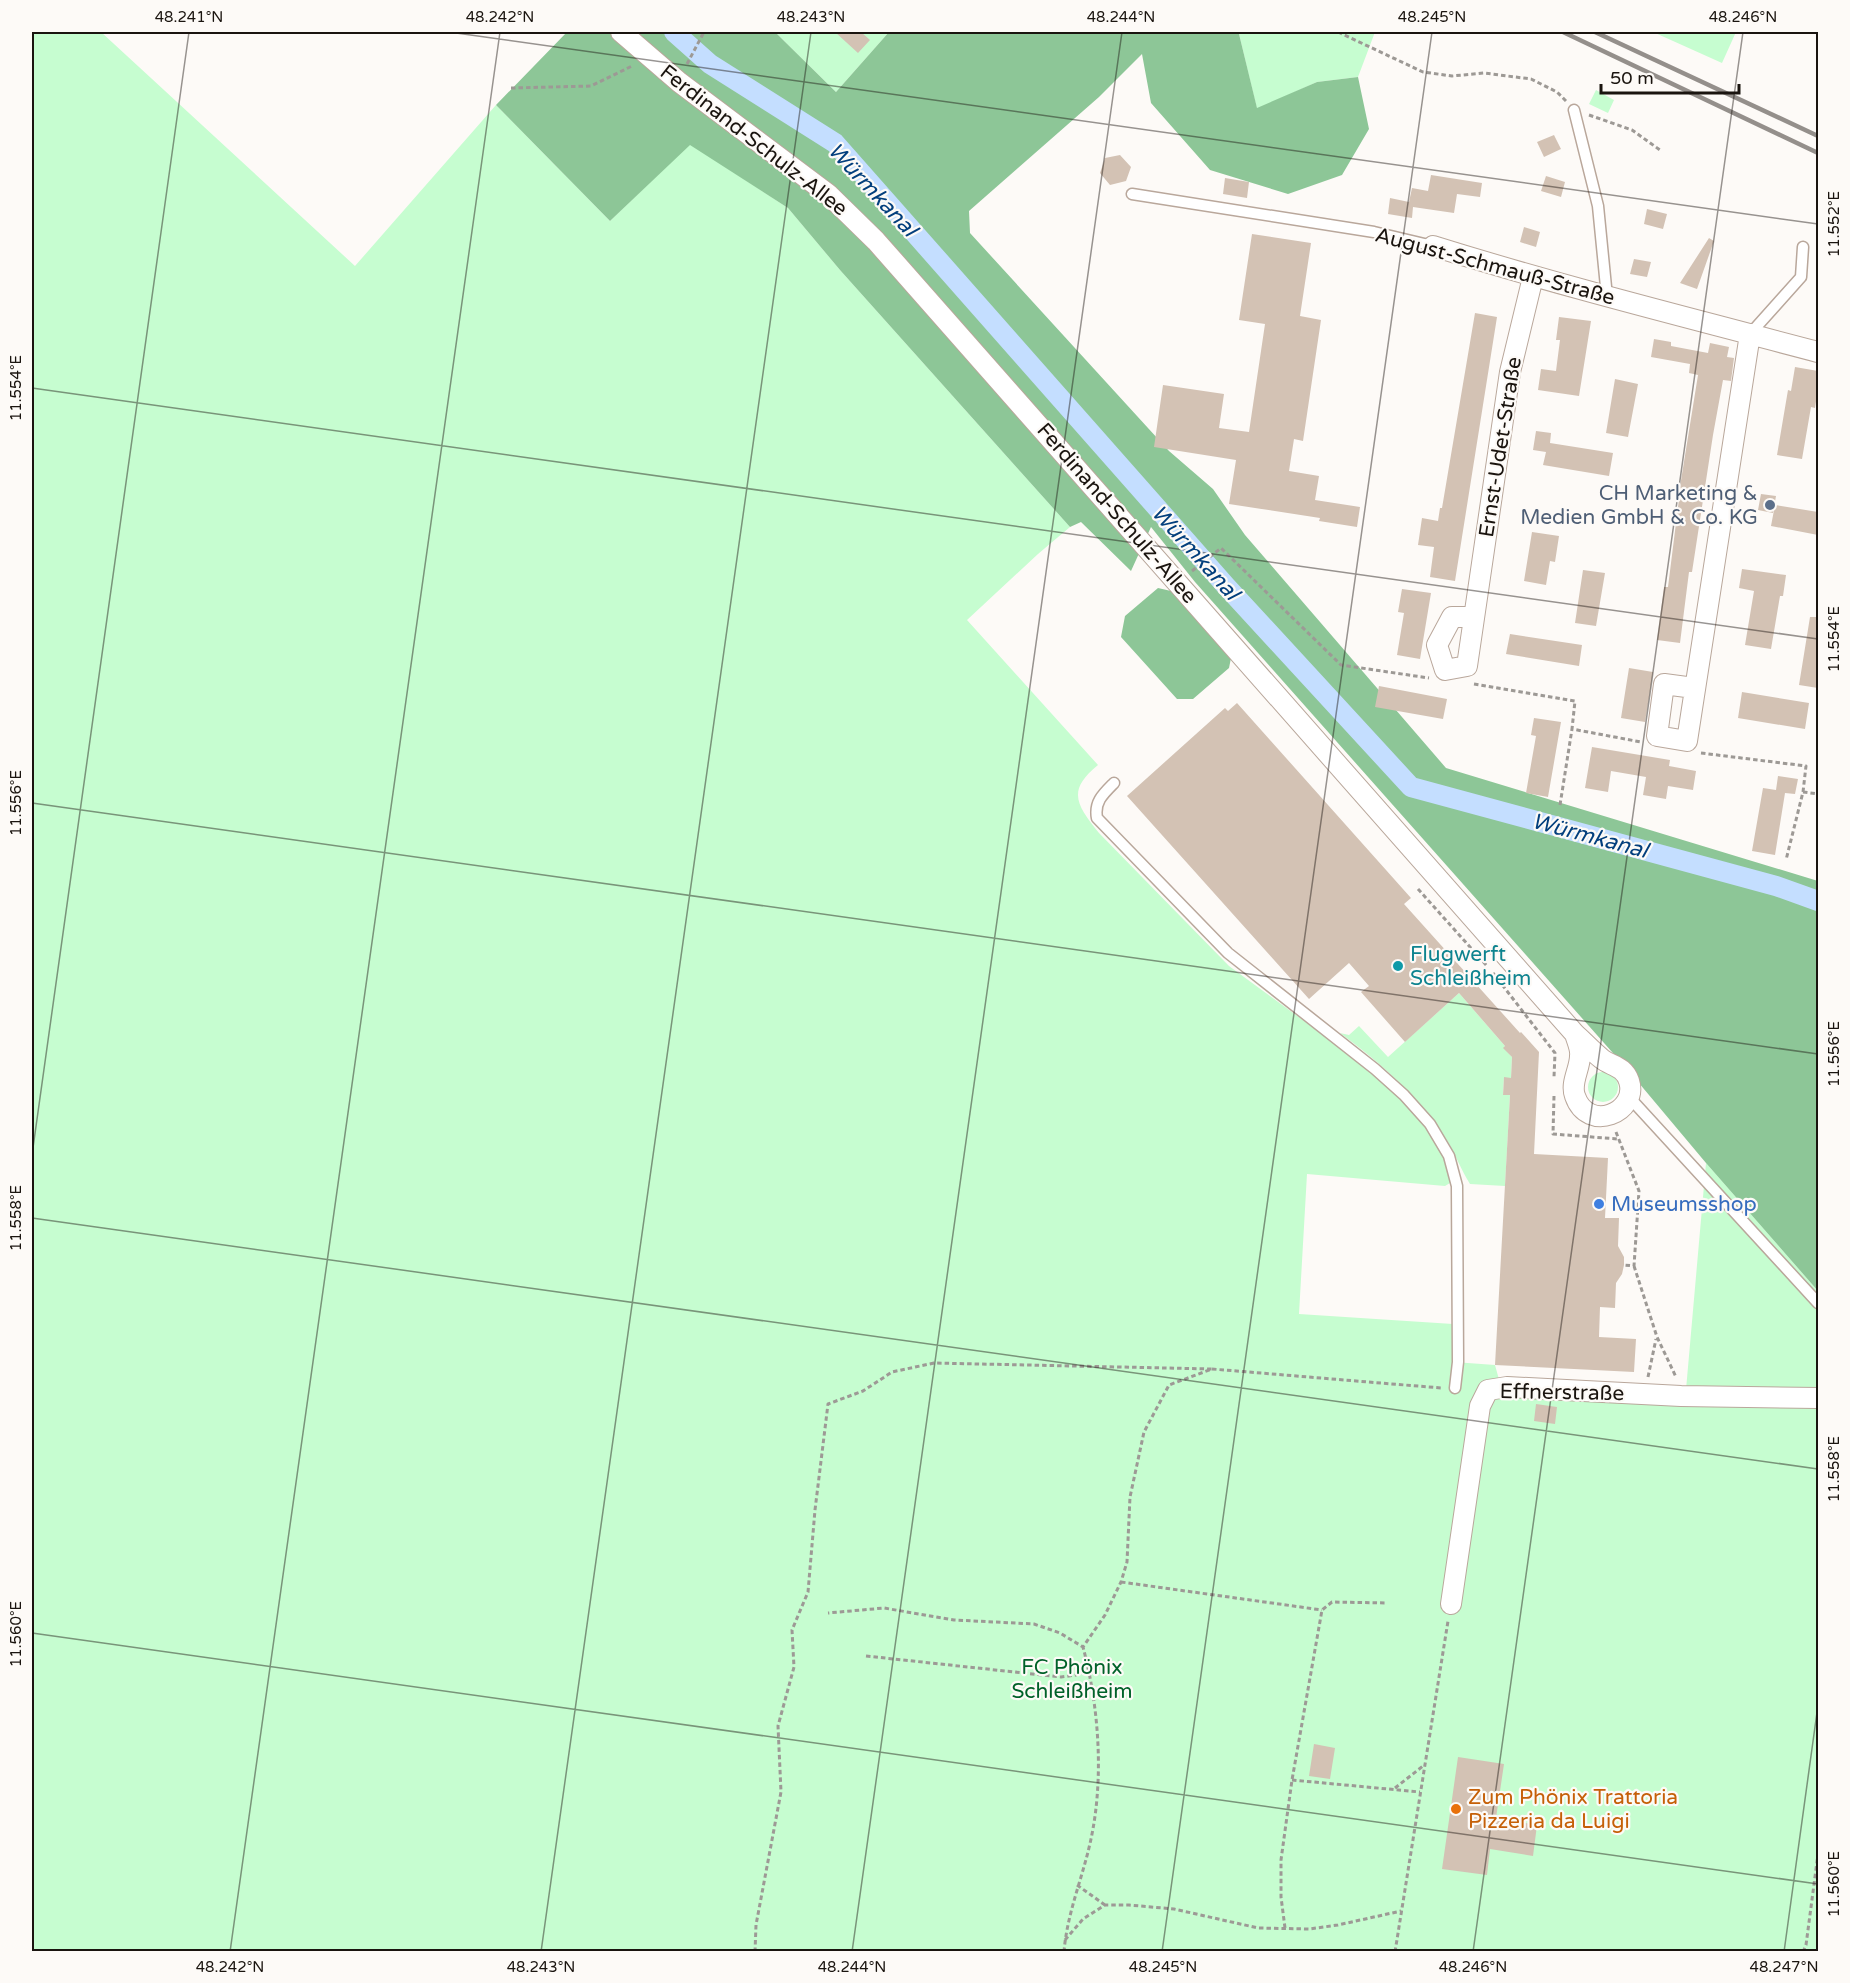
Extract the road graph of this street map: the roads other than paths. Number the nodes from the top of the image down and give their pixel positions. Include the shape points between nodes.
1 (621, 32) edge
2 (1574, 110) road end
3 (1132, 194) dead end
4 (1433, 246) joint
5 (1803, 247) dead end
6 (1533, 277) junction
7 (1607, 297) junction
8 (1750, 334) junction
9 (1818, 352) edge
10 (1474, 617) dead end
11 (1694, 688) dead end
12 (1114, 783) dead end
13 (1575, 1034) junction
14 (1629, 1097) junction
15 (1818, 1303) edge
16 (1455, 1388) road end
17 (1818, 1398) edge
18 (1450, 1604) road end

1 - 13 street, Ferdinand-Schulz-Allee via 679,82 828,194 876,241
2 - 7 lane via 1598,206
3 - 4 lane, August-Schmauß-Straße via 1374,232
4 - 6 street, August-Schmauß-Straße
5 - 8 lane via 1801,277
6 - 7 street, August-Schmauß-Straße
6 - 10 street, Ernst-Udet-Straße via 1510,372
7 - 8 street, August-Schmauß-Straße
8 - 9 street, August-Schmauß-Straße
8 - 11 street
12 - 16 lane via 1098,801 1097,819 1228,953 1404,1095 1430,1124 1449,1156 1457,1186
13 - 14 street, Ferdinand-Schulz-Allee via 1604,1061 1617,1065 1629,1082
13 - 14 street via 1581,1054 1574,1094 1580,1107 1591,1115 1607,1116 1620,1110
14 - 15 lane
17 - 18 street, Effnerstraße via 1507,1387 1488,1390 1480,1406

